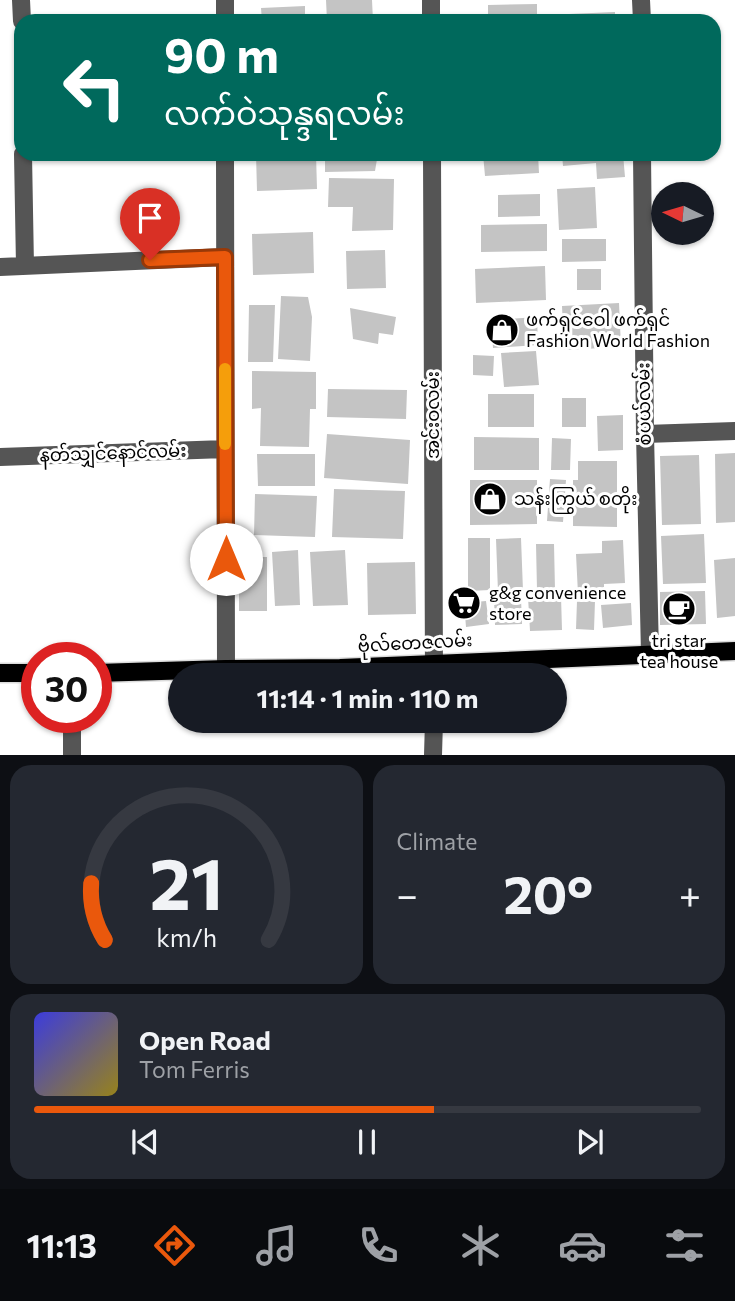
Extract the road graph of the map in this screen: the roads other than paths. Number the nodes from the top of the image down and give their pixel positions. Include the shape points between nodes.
1 (23, 161) edge
2 (225, 161) edge
3 (432, 161) edge
4 (642, 161) edge
5 (225, 257) junction
6 (24, 266) junction
7 (0, 267) edge
8 (735, 431) edge
9 (645, 434) junction
10 (225, 449) junction
11 (0, 457) edge
12 (735, 652) edge
13 (650, 654) junction
14 (226, 663) edge
15 (435, 663) edge
16 (521, 663) edge
17 (168, 670) edge
18 (112, 672) edge
19 (0, 673) edge
20 (21, 673) edge
21 (72, 733) edge
22 (434, 733) edge
23 (72, 755) edge
24 (433, 755) edge

1 - 6 street
2 - 5 street
3 - 15 street, အင်းဝလမ်း
4 - 9 street, စံပယ်လမ်း
5 - 6 street
5 - 10 street
6 - 7 street
8 - 9 street
9 - 13 street, စံပယ်လမ်း
10 - 11 street, နတ်သျှင်နောင်လမ်း
10 - 14 street
12 - 13 main road, ဗိုလ်တေဇလမ်း
13 - 16 main road, ဗိုလ်တေဇလမ်း
17 - 18 main road, ဗိုလ်တေဇလမ်း
19 - 20 main road
21 - 23 street
22 - 24 street

